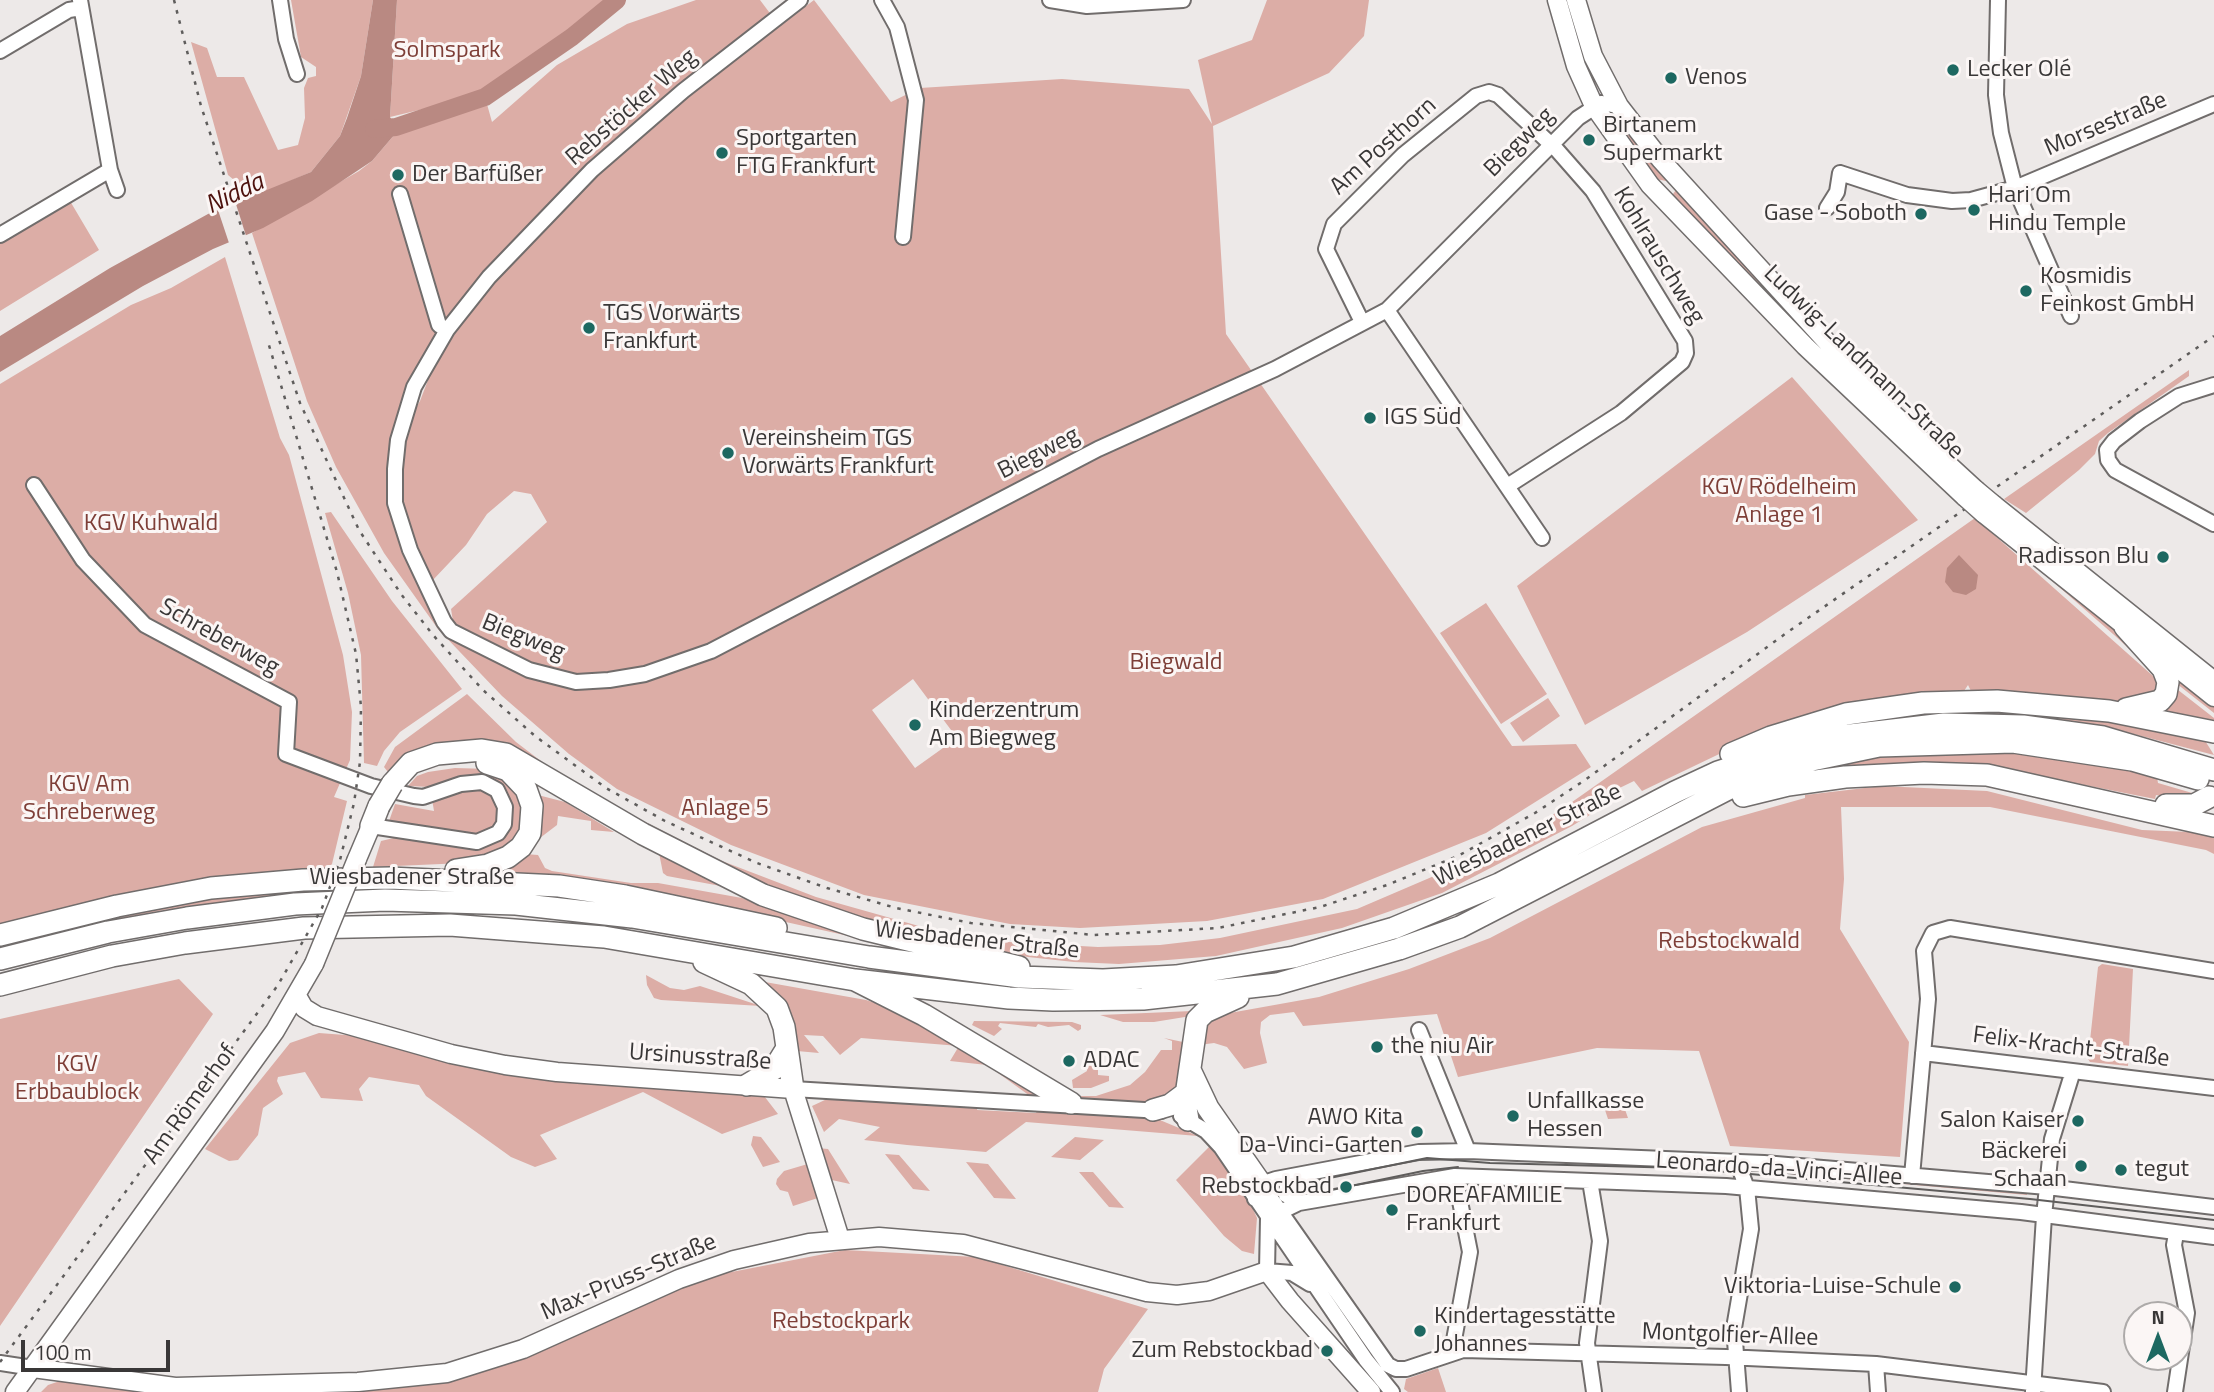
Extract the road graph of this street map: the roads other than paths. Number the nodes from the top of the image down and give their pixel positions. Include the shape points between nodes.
1 (280, 0) edge
2 (800, 0) edge
3 (882, 0) edge
4 (1050, 0) edge
5 (1183, 0) edge
6 (1557, 0) edge
7 (1576, 0) edge
8 (1998, 0) edge
9 (1095, 2) edge
10 (81, 4) edge
11 (0, 51) edge
12 (297, 74) dead end
13 (2214, 104) edge
14 (1594, 106) junction
15 (1619, 106) junction
16 (1550, 144) junction
17 (110, 170) junction
18 (1676, 178) junction
19 (1650, 185) junction
20 (2015, 188) junction
21 (117, 190) dead end
22 (400, 194) dead end
23 (1827, 208) dead end
24 (0, 235) edge
25 (903, 237) dead end
26 (1387, 310) junction
27 (2071, 316) dead end
28 (1363, 322) junction
29 (447, 330) junction
30 (2214, 385) edge
31 (34, 485) dead end
32 (1508, 485) junction
33 (1971, 494) junction
34 (1988, 509) junction
35 (2214, 524) edge
36 (1542, 538) dead end
37 (433, 602) joint
38 (2125, 627) junction
39 (2214, 681) edge
40 (2214, 697) edge
41 (2109, 711) junction
42 (2205, 730) edge
43 (2214, 745) edge
44 (2206, 779) edge
45 (392, 784) junction
46 (2067, 791) junction
47 (1675, 792) junction
48 (1658, 825) junction
49 (371, 826) junction
50 (2214, 826) edge
51 (390, 878) junction
52 (0, 934) edge
53 (670, 947) junction
54 (869, 957) junction
55 (0, 959) edge
56 (2214, 971) edge
57 (1069, 979) junction
58 (855, 980) junction
59 (1277, 984) junction
60 (0, 985) edge
61 (297, 996) junction
62 (327, 1018) junction
63 (1419, 1030) dead end
64 (275, 1031) junction
65 (786, 1042) junction
66 (1923, 1054) junction
67 (2073, 1071) junction
68 (1188, 1082) junction
69 (747, 1085) junction
70 (2214, 1087) edge
71 (806, 1100) junction
72 (1071, 1103) junction
73 (1153, 1110) junction
74 (1188, 1119) junction
75 (1468, 1151) junction
76 (1737, 1162) junction
77 (1455, 1176) junction
78 (1912, 1176) junction
79 (1294, 1177) junction
80 (1590, 1181) junction
81 (2047, 1187) junction
82 (1747, 1188) junction
83 (1258, 1191) junction
84 (1299, 1203) junction
85 (2214, 1208) edge
86 (1274, 1214) junction
87 (2044, 1216) junction
88 (2176, 1234) junction
89 (2214, 1237) edge
90 (840, 1239) junction
91 (1267, 1271) junction
92 (1317, 1290) junction
93 (1452, 1351) junction
94 (1587, 1354) junction
95 (1735, 1357) junction
96 (0, 1363) edge
97 (1876, 1364) junction
98 (33, 1368) junction
99 (2033, 1387) edge
100 (15, 1392) edge
101 (1371, 1392) edge
102 (1392, 1392) edge
103 (1594, 1392) edge
104 (1739, 1392) edge
105 (1878, 1392) edge
106 (2103, 1392) edge
107 (2175, 1392) edge

1 - 12 street
2 - 29 street, Rebstöcker Weg via 683,91 592,170 489,277
3 - 25 street via 897,27 916,100
4 - 9 street via 1087,6
5 - 9 street
6 - 14 main road, Ludwig-Landmann-Straße via 1576,66
7 - 15 main road, Ludwig-Landmann-Straße via 1592,56
8 - 20 street via 1996,95
10 - 11 street
10 - 17 street
13 - 20 street, Morsestraße
14 - 15 street
14 - 16 street, Biegweg
14 - 19 main road, Ludwig-Landmann-Straße
15 - 18 main road, Ludwig-Landmann-Straße
16 - 26 street, Biegweg
16 - 28 street, Am Posthorn via 1498,95 1489,92 1476,96 1404,155 1334,223 1328,236 1326,249
16 - 32 street, Kohlrauschweg via 1593,191 1685,341 1686,353 1682,362 1621,412
17 - 21 street
17 - 24 street
18 - 19 main road via 1670,189
18 - 33 main road, Ludwig-Landmann-Straße
19 - 33 main road, Ludwig-Landmann-Straße via 1805,346
20 - 23 street, Morsestraße via 1952,201 1907,195 1840,173 1837,192
20 - 27 street
22 - 29 street via 439,325
26 - 28 street, Biegweg
26 - 32 street
28 - 37 street, Biegweg via 1275,369 1087,455 711,651 645,674 576,682 551,678 463,639 443,622
29 - 37 street, Rebstöcker Weg via 414,387 398,440 395,469 395,503
30 - 35 street via 2179,396 2107,450 2115,470
31 - 49 street, Schreberweg via 83,560 145,625 289,702 286,754 371,786 414,796 482,782 497,790 506,807 498,833 477,842
32 - 36 street
33 - 34 main road, Ludwig-Landmann-Straße, bridge
34 - 38 main road, Ludwig-Landmann-Straße
34 - 39 main road, Ludwig-Landmann-Straße
38 - 40 main road, Ludwig-Landmann-Straße
38 - 41 highway via 2163,669 2167,690 2154,704
41 - 42 highway
41 - 47 highway via 1969,701 1875,708 1805,726 1733,753
42 - 43 highway
44 - 46 highway via 2194,806
44 - 47 highway, Wiesbadener Straße via 2145,747 2066,731 1944,724 1808,743 1718,772
44 - 48 highway, Wiesbadener Straße via 2132,760 2013,742 1879,747 1812,760 1762,776
45 - 49 highway, bridge
45 - 51 highway via 430,766 495,764 522,783 533,812 524,844 503,860
45 - 57 highway via 411,763 437,754 482,750 506,754 643,834 763,895 863,929
46 - 48 highway via 1987,775 1844,777 1763,790
46 - 50 highway
47 - 57 highway, Wiesbadener Straße via 1499,884 1394,928 1294,957 1229,969
48 - 59 highway, Wiesbadener Straße via 1460,927
49 - 61 main road, Am Römerhof, bridge
51 - 52 highway via 211,888
51 - 54 highway via 488,880 625,896 771,927
53 - 58 highway, Wiesbadener Straße
53 - 60 highway, Wiesbadener Straße via 537,930 450,925 304,928 112,956
53 - 65 highway via 760,990 777,1008
54 - 55 highway, Wiesbadener Straße via 619,915 516,904 386,900 295,904 187,918
54 - 57 highway, Wiesbadener Straße via 990,974
56 - 66 street via 1940,930 1926,942 1924,951 1928,999
58 - 59 highway, Wiesbadener Straße via 1053,1000 1143,999
58 - 72 highway via 924,1015
59 - 68 highway via 1205,1012 1197,1020
61 - 62 main road, Ursinusstraße
61 - 64 main road, Am Römerhof
62 - 64 main road
62 - 69 main road, Ursinusstraße via 505,1065
63 - 75 street
64 - 98 main road, Am Römerhof
65 - 69 highway via 774,1069
65 - 71 highway
66 - 67 street, Felix-Kracht-Straße
66 - 78 street
67 - 70 street, Felix-Kracht-Straße
67 - 81 street via 2054,1130
68 - 73 highway via 1170,1105
68 - 74 highway
68 - 83 highway
69 - 71 main road, Ursinusstraße
71 - 72 street, Ursinusstraße
71 - 90 main road
72 - 73 street
73 - 74 street
74 - 83 street, Montgolfier-Allee via 1206,1131
75 - 76 street, Leonardo-da-Vinci-Allee
75 - 79 street, Leonardo-da-Vinci-Allee via 1419,1153
76 - 78 street, Leonardo-da-Vinci-Allee
76 - 82 street
77 - 80 street, Leonardo-da-Vinci-Allee
77 - 84 street, Leonardo-da-Vinci-Allee
77 - 93 street via 1470,1252
78 - 81 street, Leonardo-da-Vinci-Allee
79 - 83 street, Leonardo-da-Vinci-Allee
79 - 84 street via 1286,1195
80 - 82 street, Leonardo-da-Vinci-Allee
80 - 94 street via 1600,1241
81 - 85 street, Leonardo-da-Vinci-Allee
81 - 87 street
82 - 87 street, Leonardo-da-Vinci-Allee
82 - 95 street via 1750,1239 1734,1328
83 - 86 street, Montgolfier-Allee
84 - 86 street, Leonardo-da-Vinci-Allee
86 - 91 street
86 - 92 street
86 - 93 street, Montgolfier-Allee via 1391,1368 1406,1369
87 - 88 street, Leonardo-da-Vinci-Allee
87 - 99 street
88 - 89 street, Leonardo-da-Vinci-Allee
88 - 107 street via 2174,1245 2187,1312
90 - 91 main road, Max-Pruss-Straße via 879,1237 963,1244 1135,1290 1177,1295 1209,1291
90 - 98 main road, Max-Pruss-Straße via 734,1260 679,1279 523,1349 447,1373 358,1382 175,1387
91 - 92 street via 1292,1273
91 - 101 main road
92 - 102 street
93 - 94 street, Montgolfier-Allee
94 - 95 street, Montgolfier-Allee
94 - 103 street
95 - 97 street, Montgolfier-Allee
95 - 104 street
96 - 98 street
97 - 99 street, Montgolfier-Allee
97 - 105 street
98 - 100 main road, Am Römerhof
99 - 106 street, Montgolfier-Allee

